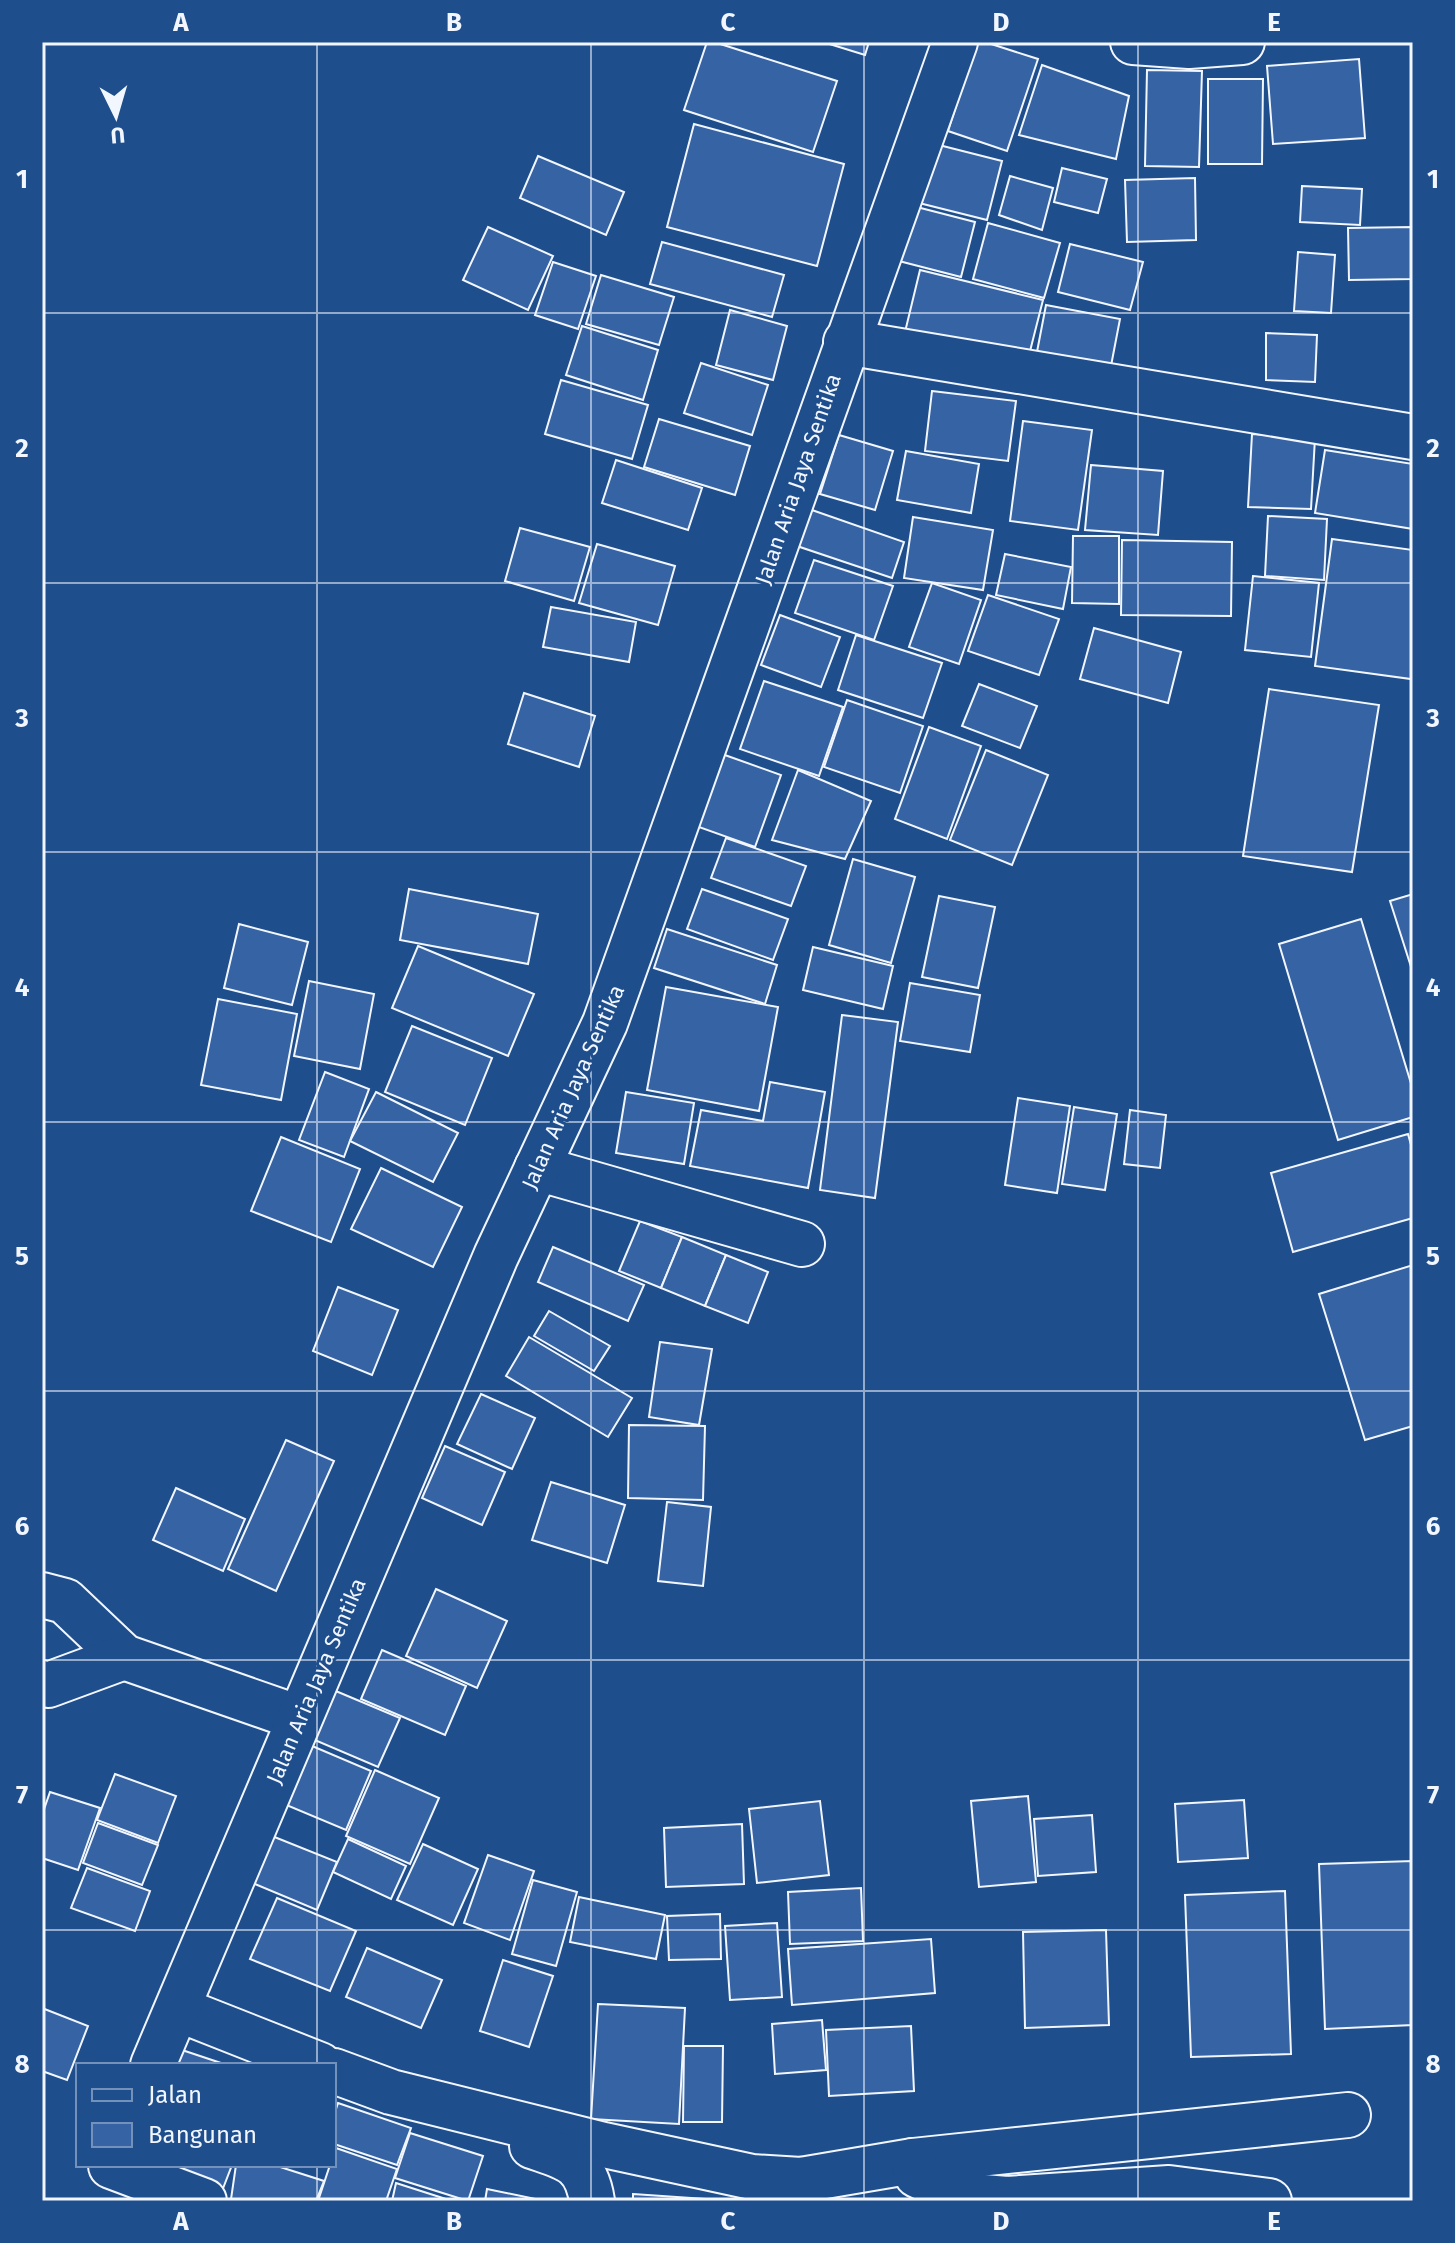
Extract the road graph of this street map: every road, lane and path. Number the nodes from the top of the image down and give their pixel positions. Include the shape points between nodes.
1 (955, 42) edge
2 (1133, 42) edge
3 (1242, 42) edge
4 (846, 342) junction
5 (1413, 437) edge
6 (537, 1168) junction
7 (802, 1244) dead end
8 (42, 1595) edge
9 (124, 1657) junction
10 (42, 1683) edge
11 (299, 1718) junction
12 (166, 2036) edge
13 (260, 2063) edge
14 (309, 2063) edge
15 (336, 2072) edge
16 (336, 2089) edge
17 (1348, 2115) dead end
18 (913, 2161) junction
19 (110, 2167) edge
20 (116, 2167) edge
21 (96, 2201) edge
22 (204, 2201) edge
23 (592, 2201) edge
24 (1269, 2201) edge

1 - 4 street, Jalan Aria Jaya Sentika
2 - 3 street
4 - 5 street
4 - 6 street, Jalan Aria Jaya Sentika via 605,1023
6 - 7 street
6 - 11 street, Jalan Aria Jaya Sentika
8 - 9 street via 65,1601
9 - 10 street
9 - 11 street
11 - 12 street, Jalan Aria Jaya Sentika
12 - 13 street
12 - 14 street
15 - 18 street via 391,2092 752,2177 801,2180
16 - 23 street via 567,2159 585,2174
17 - 18 street
18 - 24 street via 917,2175 959,2195 1007,2199 1169,2188
19 - 21 street
20 - 22 street

